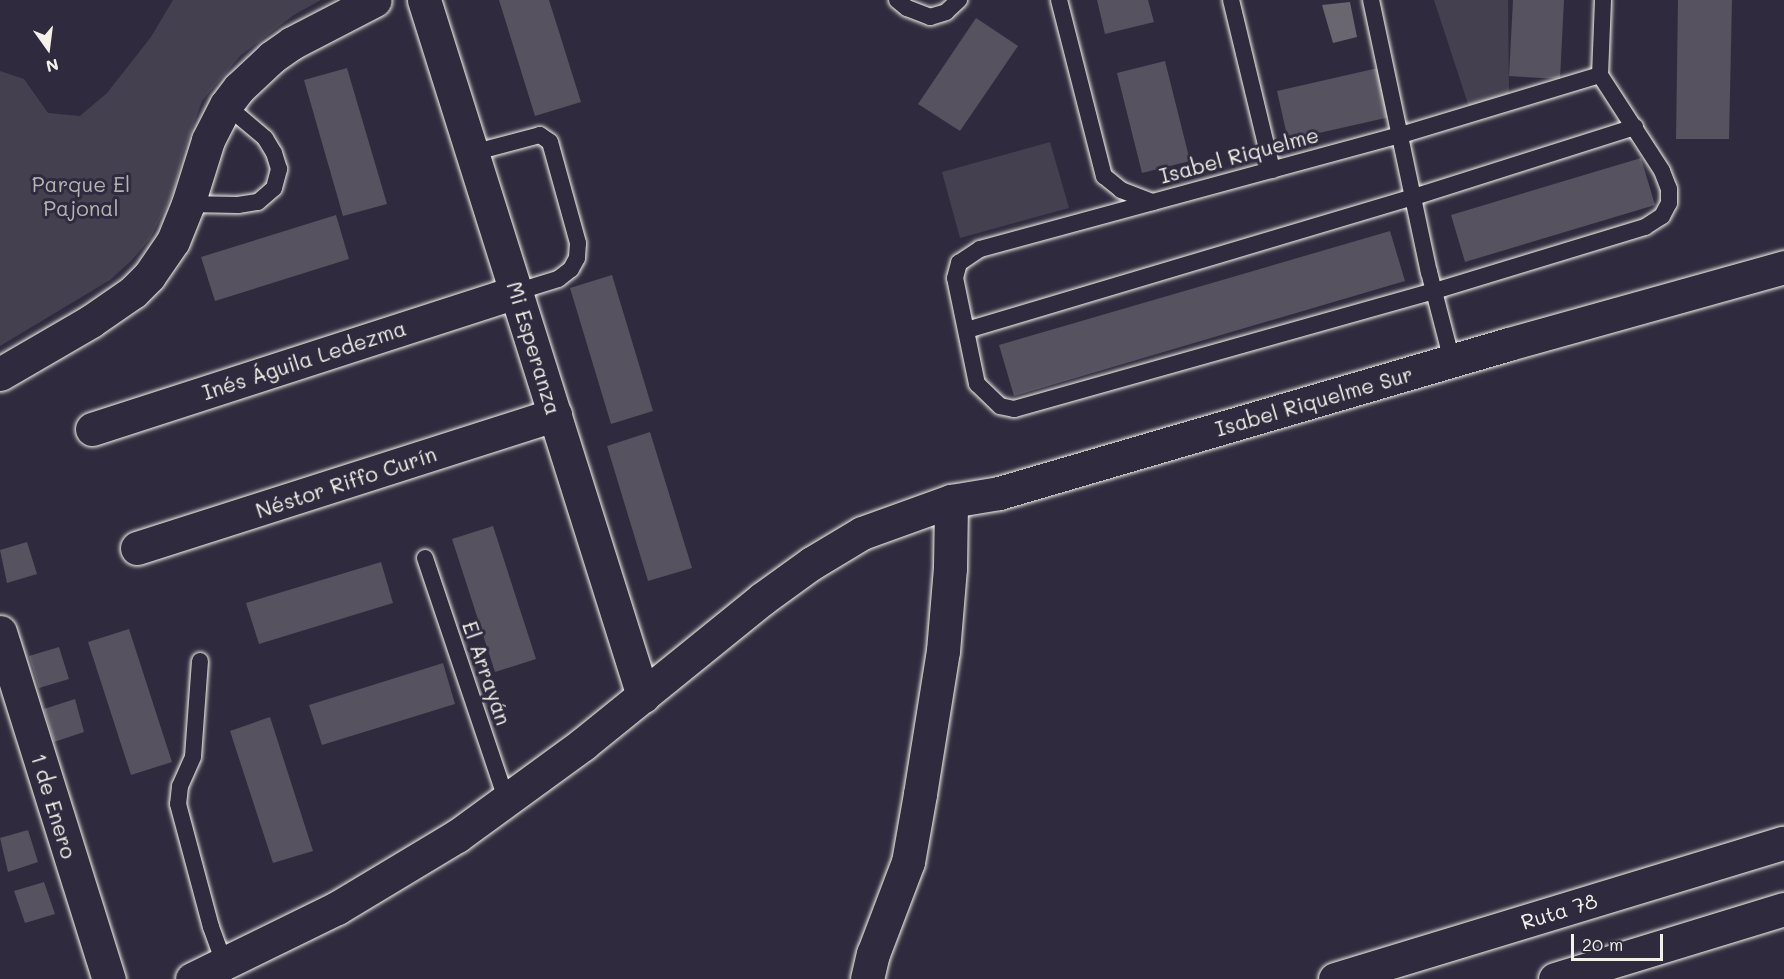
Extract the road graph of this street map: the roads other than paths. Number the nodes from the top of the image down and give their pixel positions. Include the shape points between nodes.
1 (375, 0) edge
2 (424, 0) edge
3 (897, 0) edge
4 (959, 0) edge
5 (1059, 0) edge
6 (1231, 0) edge
7 (1371, 0) edge
8 (1603, 0) edge
9 (1600, 75) junction
10 (226, 105) junction
11 (1635, 127) junction
12 (1401, 135) junction
13 (472, 153) junction
14 (1272, 170) junction
15 (1414, 197) junction
16 (1153, 202) junction
17 (188, 204) junction
18 (1784, 267) edge
19 (1434, 291) junction
20 (516, 292) junction
21 (967, 330) junction
22 (1452, 361) junction
23 (0, 374) edge
24 (555, 415) junction
25 (92, 429) dead end
26 (951, 501) junction
27 (137, 548) dead end
28 (425, 558) dead end
29 (0, 632) edge
30 (200, 661) dead end
31 (643, 696) junction
32 (507, 801) junction
33 (1784, 843) edge
34 (1784, 909) edge
35 (224, 963) junction
36 (109, 979) edge
37 (192, 979) edge
38 (867, 979) edge
39 (1335, 979) edge
40 (1555, 979) edge

1 - 10 main road via 272,57
2 - 13 main road, Mi Esperanza
3 - 4 lane via 930,17 946,12
5 - 16 lane via 1104,176 1121,190
6 - 14 lane
7 - 12 lane
8 - 9 lane
9 - 11 lane, Isabel Riquelme
9 - 12 lane, Isabel Riquelme
10 - 17 main road via 208,140
10 - 17 lane via 265,138 274,153 279,169 274,188 258,202
11 - 15 lane
11 - 19 lane, Isabel Riquelme via 1669,189 1669,203 1662,216 1645,227
12 - 14 lane, Isabel Riquelme
12 - 15 lane
13 - 20 main road, Mi Esperanza
13 - 20 lane via 540,135 550,142 578,243 577,258 571,270 558,279
14 - 16 lane, Isabel Riquelme
15 - 19 lane
15 - 21 lane
16 - 21 lane, Isabel Riquelme via 980,249 959,263 955,278
17 - 23 main road via 163,258 133,292
18 - 22 main road, Isabel Riquelme Sur
19 - 21 lane, Isabel Riquelme via 1014,409 1000,406 978,384
19 - 22 lane
20 - 24 main road, Mi Esperanza
20 - 25 main road, Inés Águila Ledezma
22 - 26 main road, Isabel Riquelme Sur via 999,494
24 - 27 main road, Néstor Riffo Curín
24 - 31 main road, Mi Esperanza
26 - 31 main road, Isabel Riquelme Sur via 848,541 762,599
26 - 38 main road via 943,651 918,806 908,862
28 - 32 lane, El Arrayán
29 - 36 main road, 1 de Enero
30 - 35 lane via 194,758 180,786 178,804
31 - 32 main road, Isabel Riquelme Sur
32 - 35 main road, Isabel Riquelme Sur via 337,908
33 - 39 main road, Ruta 78
34 - 40 main road
35 - 37 main road, Isabel Riquelme Sur

